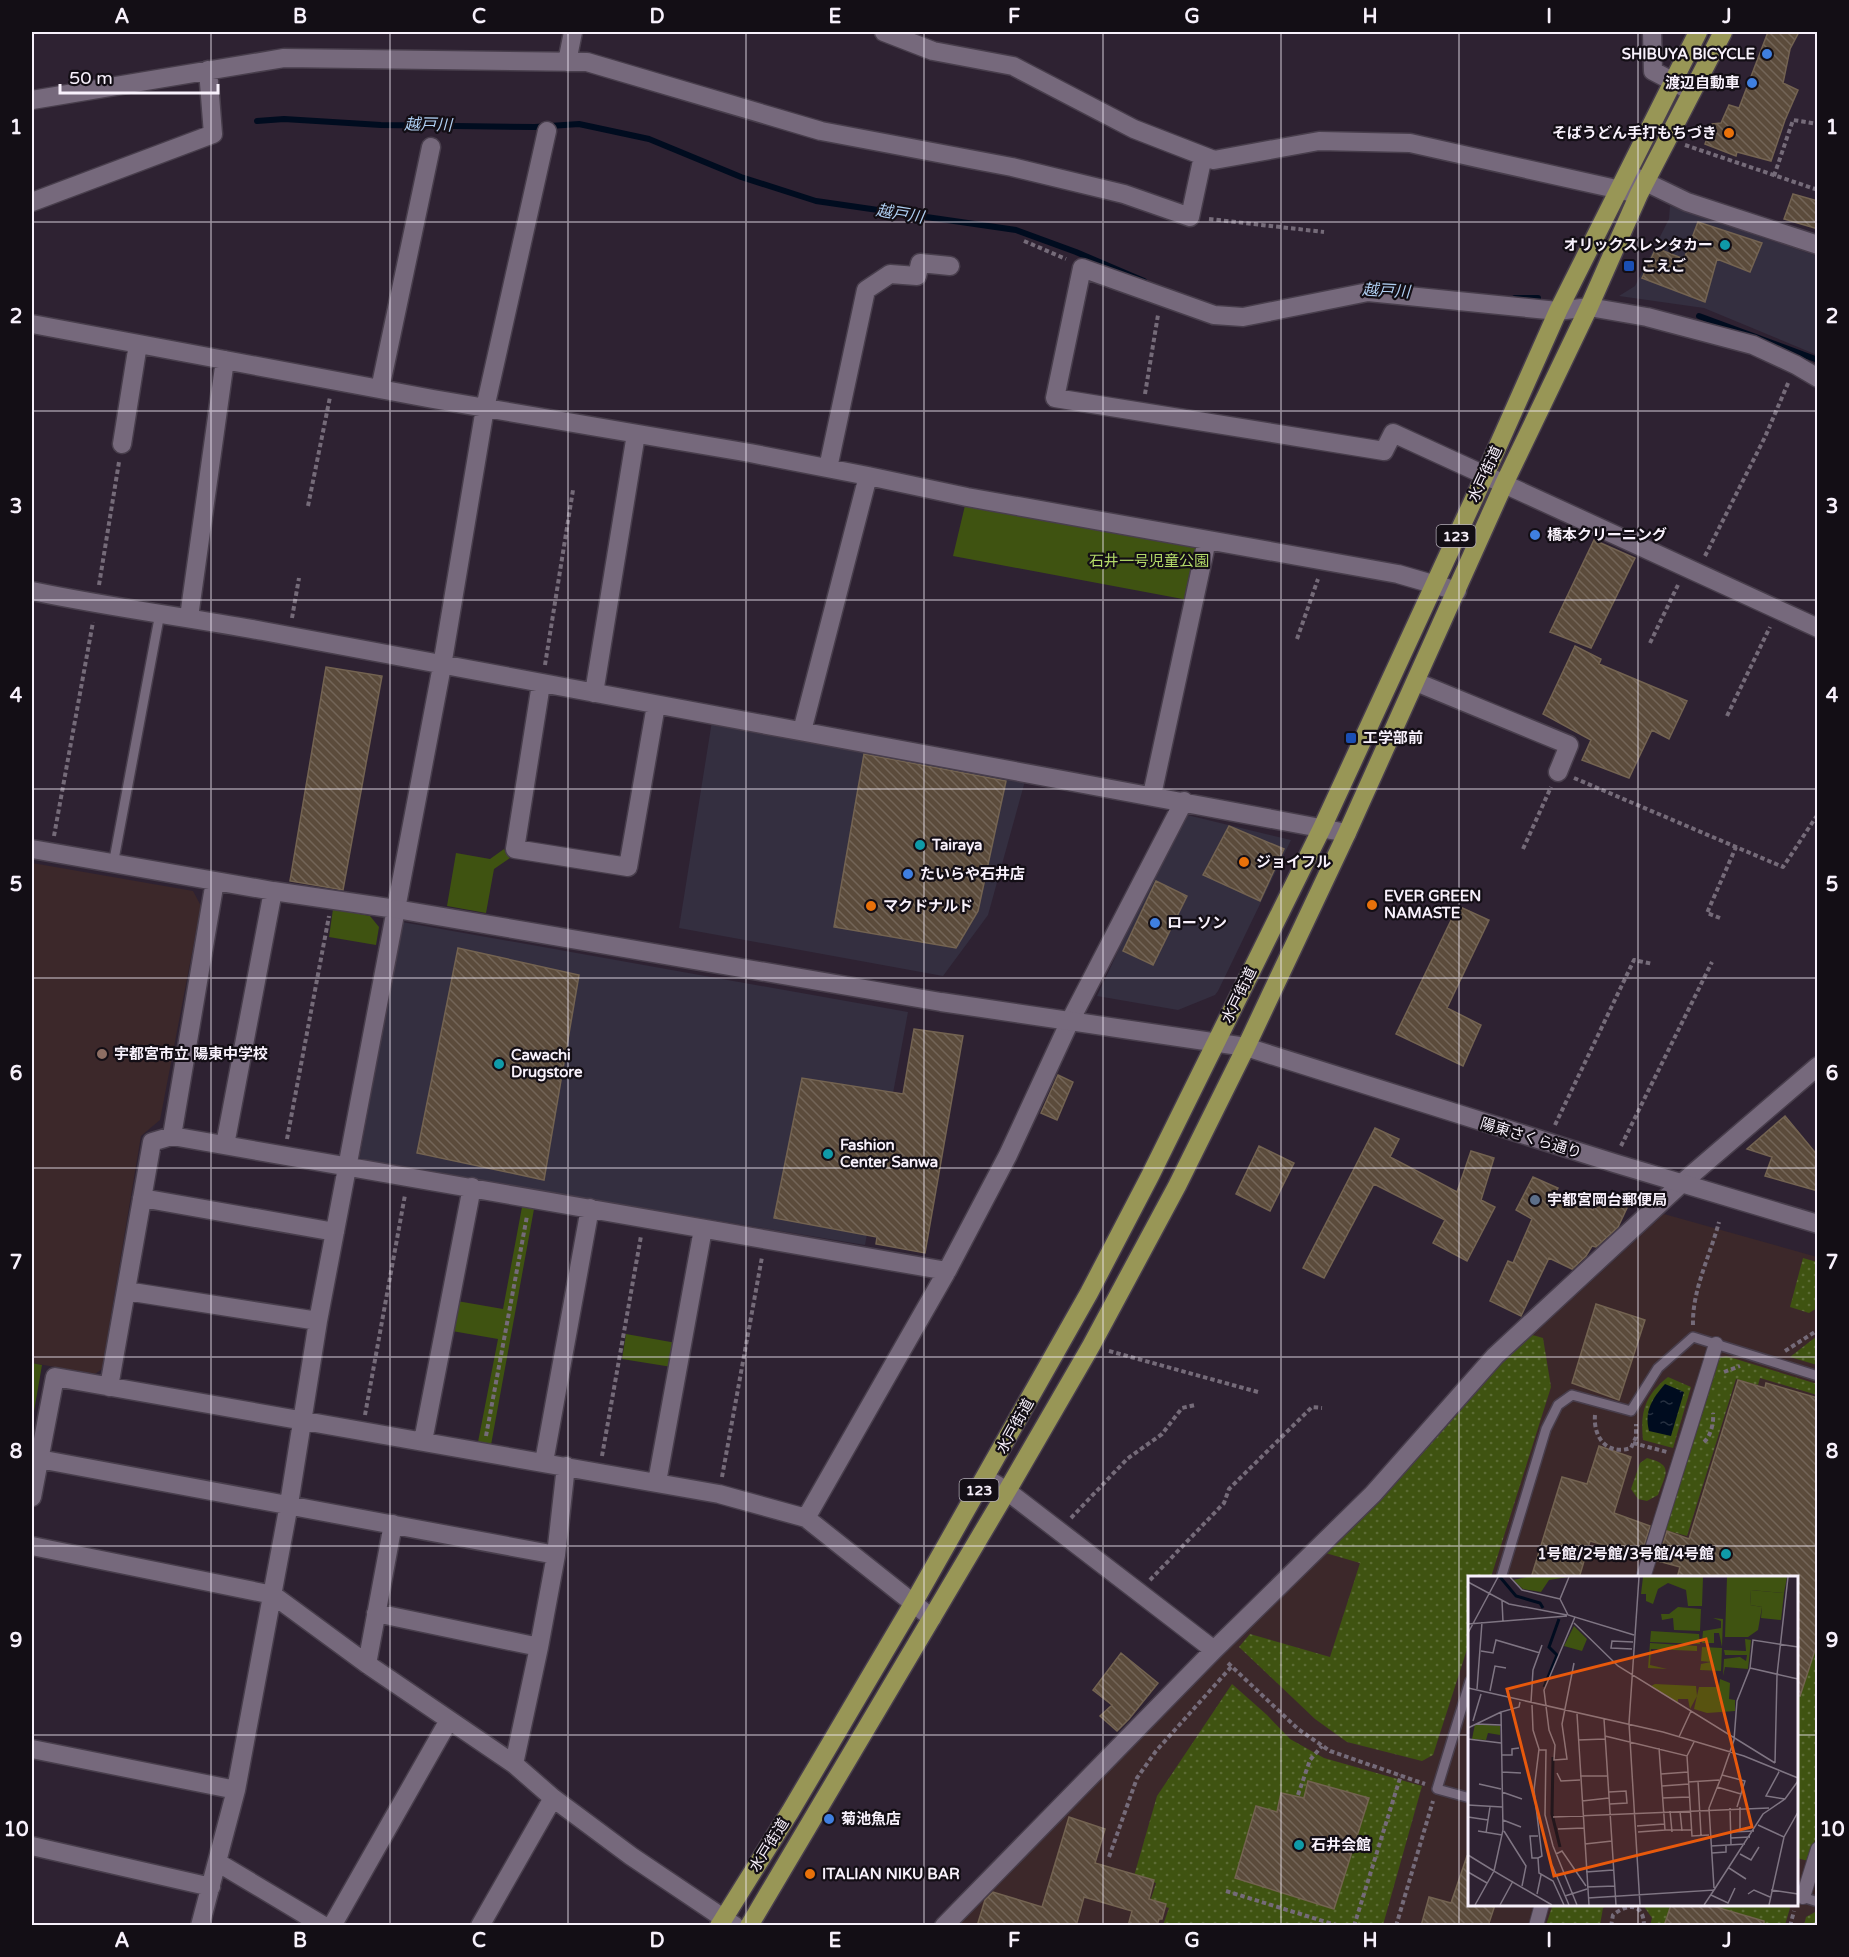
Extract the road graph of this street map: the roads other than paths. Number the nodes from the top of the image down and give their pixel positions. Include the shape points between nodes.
1 (573, 32) edge
2 (884, 32) edge
3 (1652, 32) edge
4 (1698, 32) edge
5 (1722, 32) edge
6 (567, 62) junction
7 (208, 69) junction
8 (1671, 81) junction
9 (1691, 91) junction
10 (32, 100) edge
11 (547, 131) dead end
12 (431, 147) dead end
13 (1203, 156) junction
14 (1626, 173) junction
15 (1642, 188) junction
16 (1618, 190) junction
17 (32, 202) edge
18 (1818, 245) edge
19 (950, 266) dead end
20 (1590, 306) junction
21 (1558, 311) junction
22 (32, 324) edge
23 (138, 344) junction
24 (225, 360) junction
25 (1818, 378) edge
26 (380, 389) junction
27 (485, 408) junction
28 (636, 434) junction
29 (122, 444) road end
30 (828, 468) junction
31 (1485, 475) junction
32 (868, 476) junction
33 (1504, 483) junction
34 (1207, 540) junction
35 (1433, 584) junction
36 (32, 591) edge
37 (1457, 591) junction
38 (160, 613) junction
39 (189, 617) junction
40 (1818, 628) edge
41 (442, 666) junction
42 (1416, 682) junction
43 (542, 684) junction
44 (594, 693) junction
45 (656, 705) junction
46 (802, 731) junction
47 (1558, 772) road end
48 (1152, 795) junction
49 (1184, 801) junction
50 (1322, 828) junction
51 (1347, 833) junction
52 (32, 849) edge
53 (113, 865) junction
54 (215, 881) junction
55 (273, 891) junction
56 (396, 909) junction
57 (1070, 1021) junction
58 (1216, 1042) junction
59 (1246, 1047) junction
60 (1818, 1066) edge
61 (172, 1136) junction
62 (225, 1145) junction
63 (348, 1166) junction
64 (1682, 1183) junction
65 (472, 1187) junction
66 (142, 1198) junction
67 (590, 1208) junction
68 (1818, 1224) edge
69 (703, 1228) junction
70 (335, 1232) junction
71 (947, 1271) junction
72 (126, 1291) junction
73 (318, 1322) junction
74 (1716, 1344) junction
75 (1818, 1376) edge
76 (109, 1387) junction
77 (302, 1421) junction
78 (423, 1441) junction
79 (39, 1459) junction
80 (544, 1462) junction
81 (566, 1466) junction
82 (985, 1478) junction
83 (657, 1482) junction
84 (1007, 1491) junction
85 (32, 1497) edge
86 (289, 1504) junction
87 (807, 1518) junction
88 (393, 1524) junction
89 (32, 1546) edge
90 (556, 1555) junction
91 (1502, 1576) edge
92 (1644, 1576) edge
93 (273, 1595) junction
94 (914, 1602) junction
95 (376, 1613) junction
96 (932, 1618) junction
97 (539, 1647) junction
98 (1214, 1650) junction
99 (367, 1664) junction
100 (1468, 1688) edge
101 (449, 1720) junction
102 (32, 1749) edge
103 (514, 1764) junction
104 (236, 1790) junction
105 (1468, 1797) edge
106 (553, 1798) junction
107 (32, 1846) edge
108 (1818, 1849) edge
109 (217, 1862) junction
110 (211, 1887) junction
111 (1800, 1896) edge
112 (1818, 1902) edge
113 (1542, 1906) edge
114 (726, 1923) edge
115 (200, 1926) edge
116 (324, 1926) edge
117 (332, 1926) edge
118 (480, 1926) edge
119 (749, 1926) edge
120 (944, 1926) edge
121 (1536, 1926) edge

1 - 6 street
2 - 13 street via 933,51 1012,66 1134,129
3 - 8 street via 1653,71
4 - 8 highway, 水戸街道 / 123
5 - 9 highway, 水戸街道 / 123
6 - 7 street via 284,58
6 - 13 street via 587,62 821,131 1012,167 1124,194 1190,217
7 - 10 street
7 - 17 street via 213,134
8 - 9 street
8 - 14 highway, 水戸街道 / 123
9 - 15 highway, 水戸街道 / 123
11 - 27 street
12 - 26 street
13 - 16 street via 1215,160 1319,141 1410,143
14 - 15 street
14 - 16 highway, 水戸街道 / 123
15 - 16 street
15 - 18 street
15 - 20 highway, 水戸街道 / 123
16 - 21 highway, 水戸街道 / 123
19 - 30 street via 920,263 917,276 890,274 866,290
20 - 21 street
20 - 25 street via 1647,316 1753,345
20 - 33 highway, 水戸街道 / 123
21 - 31 highway, 水戸街道 / 123
21 - 31 street via 1368,292 1243,317 1214,315 1083,268 1055,398 1384,452 1393,433
22 - 23 street
23 - 24 street
23 - 29 street
24 - 26 street
24 - 39 street
26 - 27 street
27 - 28 street
27 - 41 street
28 - 30 street
28 - 44 street
30 - 32 street
31 - 33 street
31 - 35 highway, 水戸街道 / 123
32 - 34 street
32 - 46 street
33 - 37 highway, 水戸街道 / 123
33 - 40 street
34 - 35 street via 1398,574
34 - 48 street
35 - 37 street
35 - 50 highway, 水戸街道 / 123
36 - 38 street
37 - 42 highway, 水戸街道 / 123
38 - 39 street
38 - 53 lane
39 - 41 street
41 - 43 street
41 - 56 street
42 - 47 street via 1569,745
42 - 51 highway, 水戸街道 / 123
43 - 44 street
43 - 45 street via 515,849 628,867
44 - 45 street
45 - 46 street
46 - 48 street
48 - 49 street
49 - 50 street
49 - 57 street
50 - 51 street
50 - 58 highway, 水戸街道 / 123
51 - 59 highway, 水戸街道 / 123
52 - 53 street, 陽東さくら通り
53 - 54 street, 陽東さくら通り
54 - 55 street, 陽東さくら通り
54 - 61 street
55 - 56 street, 陽東さくら通り
55 - 62 street
56 - 57 street, 陽東さくら通り
56 - 63 street
57 - 58 street, 陽東さくら通り
57 - 71 street via 1008,1155
58 - 59 street, 陽東さくら通り
58 - 82 highway, 水戸街道 / 123 via 1089,1293
59 - 64 street, 陽東さくら通り
59 - 84 highway, 水戸街道 / 123 via 1091,1346
60 - 64 street
61 - 62 street
61 - 66 street via 152,1142
62 - 63 street
63 - 65 street
63 - 70 street
64 - 68 street, 陽東さくら通り
64 - 98 street via 1495,1356 1372,1494
65 - 67 street
65 - 78 street
66 - 70 street
66 - 72 street
67 - 69 street
67 - 80 street
69 - 71 street
69 - 83 street
70 - 73 street
71 - 87 street
72 - 73 street
72 - 76 street
73 - 77 street
74 - 75 lane
74 - 91 lane via 1693,1337 1658,1368 1631,1411 1572,1395 1558,1405 1546,1429
74 - 92 street
76 - 77 street
76 - 79 street via 55,1377
77 - 78 street
77 - 86 street
78 - 80 street
79 - 85 street
79 - 86 street
80 - 81 street
81 - 83 street
81 - 90 street
82 - 84 street
82 - 94 highway, 水戸街道 / 123
83 - 87 street
84 - 96 highway, 水戸街道 / 123
84 - 98 street
86 - 88 street
86 - 93 street
87 - 94 street
88 - 90 street
88 - 95 street
89 - 93 street
90 - 97 street
93 - 99 street
93 - 104 street
94 - 96 street
94 - 114 highway, 水戸街道 / 123
95 - 97 street
95 - 99 street
96 - 119 highway, 水戸街道 / 123
97 - 103 street
98 - 120 street
99 - 101 street
100 - 105 lane via 1437,1789
101 - 103 street
101 - 117 street
102 - 104 street
103 - 106 street
104 - 109 street
106 - 114 street
106 - 118 street
107 - 110 street
108 - 111 street
109 - 110 street
109 - 116 street
110 - 115 street
111 - 112 lane
113 - 121 street

